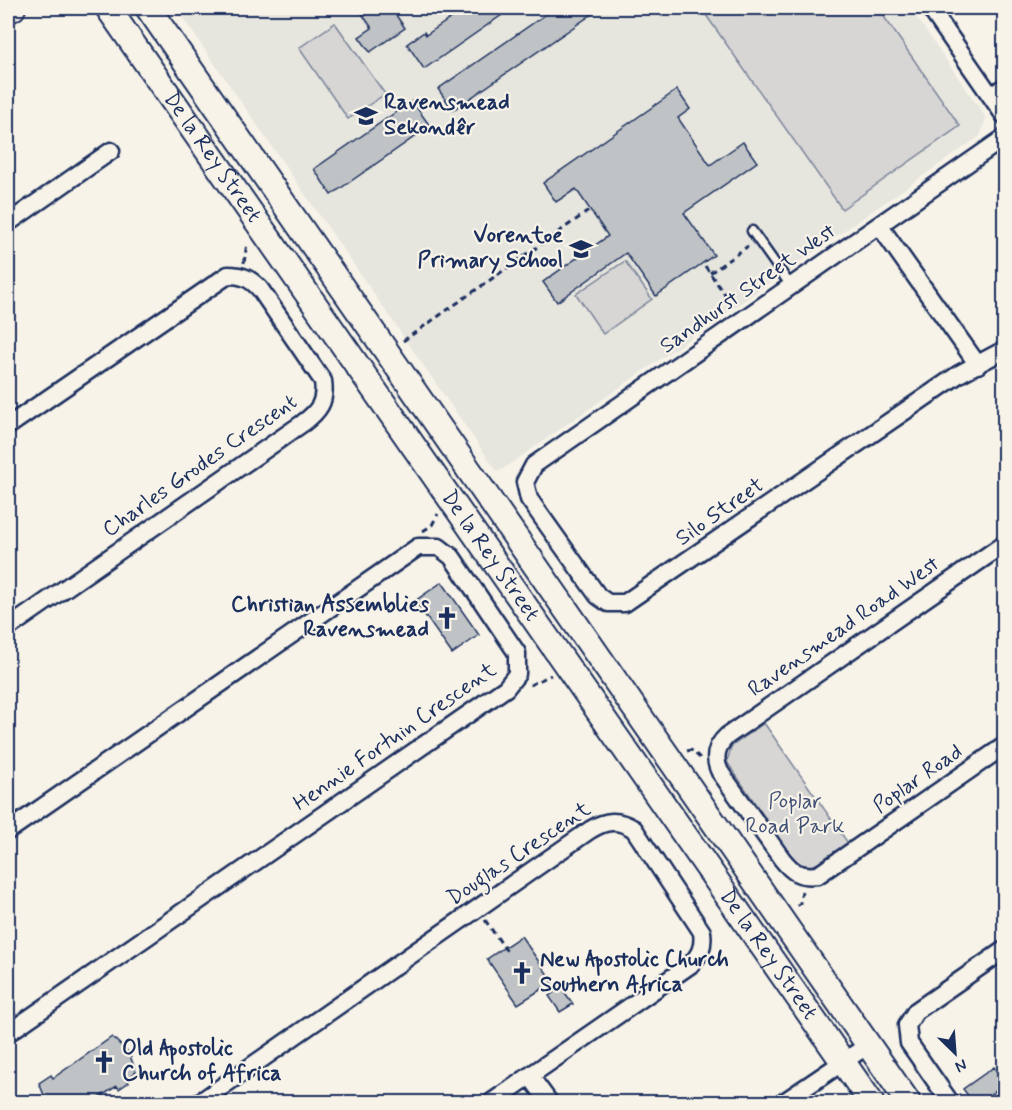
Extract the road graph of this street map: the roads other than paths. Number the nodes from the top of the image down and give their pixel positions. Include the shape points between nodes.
1 (13, 8) edge
2 (108, 8) edge
3 (148, 8) edge
4 (930, 8) edge
5 (8, 11) edge
6 (998, 92) edge
7 (1005, 115) edge
8 (1005, 138) edge
9 (111, 151) dead end
10 (8, 223) edge
11 (879, 225) junction
12 (752, 231) dead end
13 (791, 286) junction
14 (1005, 350) edge
15 (978, 365) junction
16 (8, 426) edge
17 (525, 482) joint
18 (1005, 544) edge
19 (8, 628) edge
20 (1005, 746) edge
21 (711, 759) joint
22 (8, 831) edge
23 (1005, 950) edge
24 (8, 1033) edge
25 (868, 1045) junction
26 (843, 1062) junction
27 (530, 1076) junction
28 (200, 1102) edge
29 (492, 1102) edge
30 (549, 1102) edge
31 (784, 1102) edge
32 (871, 1102) edge
33 (908, 1102) edge
34 (950, 1102) edge

1 - 5 main road
2 - 26 main road, De la Rey Street
3 - 25 main road, De la Rey Street
4 - 6 street
6 - 7 street
8 - 11 street, Sandhurst Street West
9 - 10 street
11 - 13 street, Sandhurst Street West
11 - 15 street
12 - 13 lane
13 - 17 street, Sandhurst Street West via 534,465
14 - 15 street, Silo Street
15 - 17 street, Silo Street via 959,374 625,603 608,603 598,596 530,499
16 - 19 street, Charles Grodes Crescent via 228,275 241,275 260,289 323,381 325,394 320,409 303,423
18 - 21 street, Ravensmead Road West via 727,736
20 - 21 street, Poplar Road via 818,875 804,877 791,871
22 - 24 street, Hennie Fortuin Crescent via 418,547 439,548 452,557 517,653 517,674 506,688
23 - 34 street via 916,1011 907,1025 909,1043
25 - 26 street
25 - 33 main road, De la Rey Street
26 - 31 street
26 - 32 main road, De la Rey Street
27 - 28 street, Douglas Crescent via 690,965 704,944 702,932 634,829 614,820 590,830
27 - 29 street, Douglas Crescent
27 - 30 street

